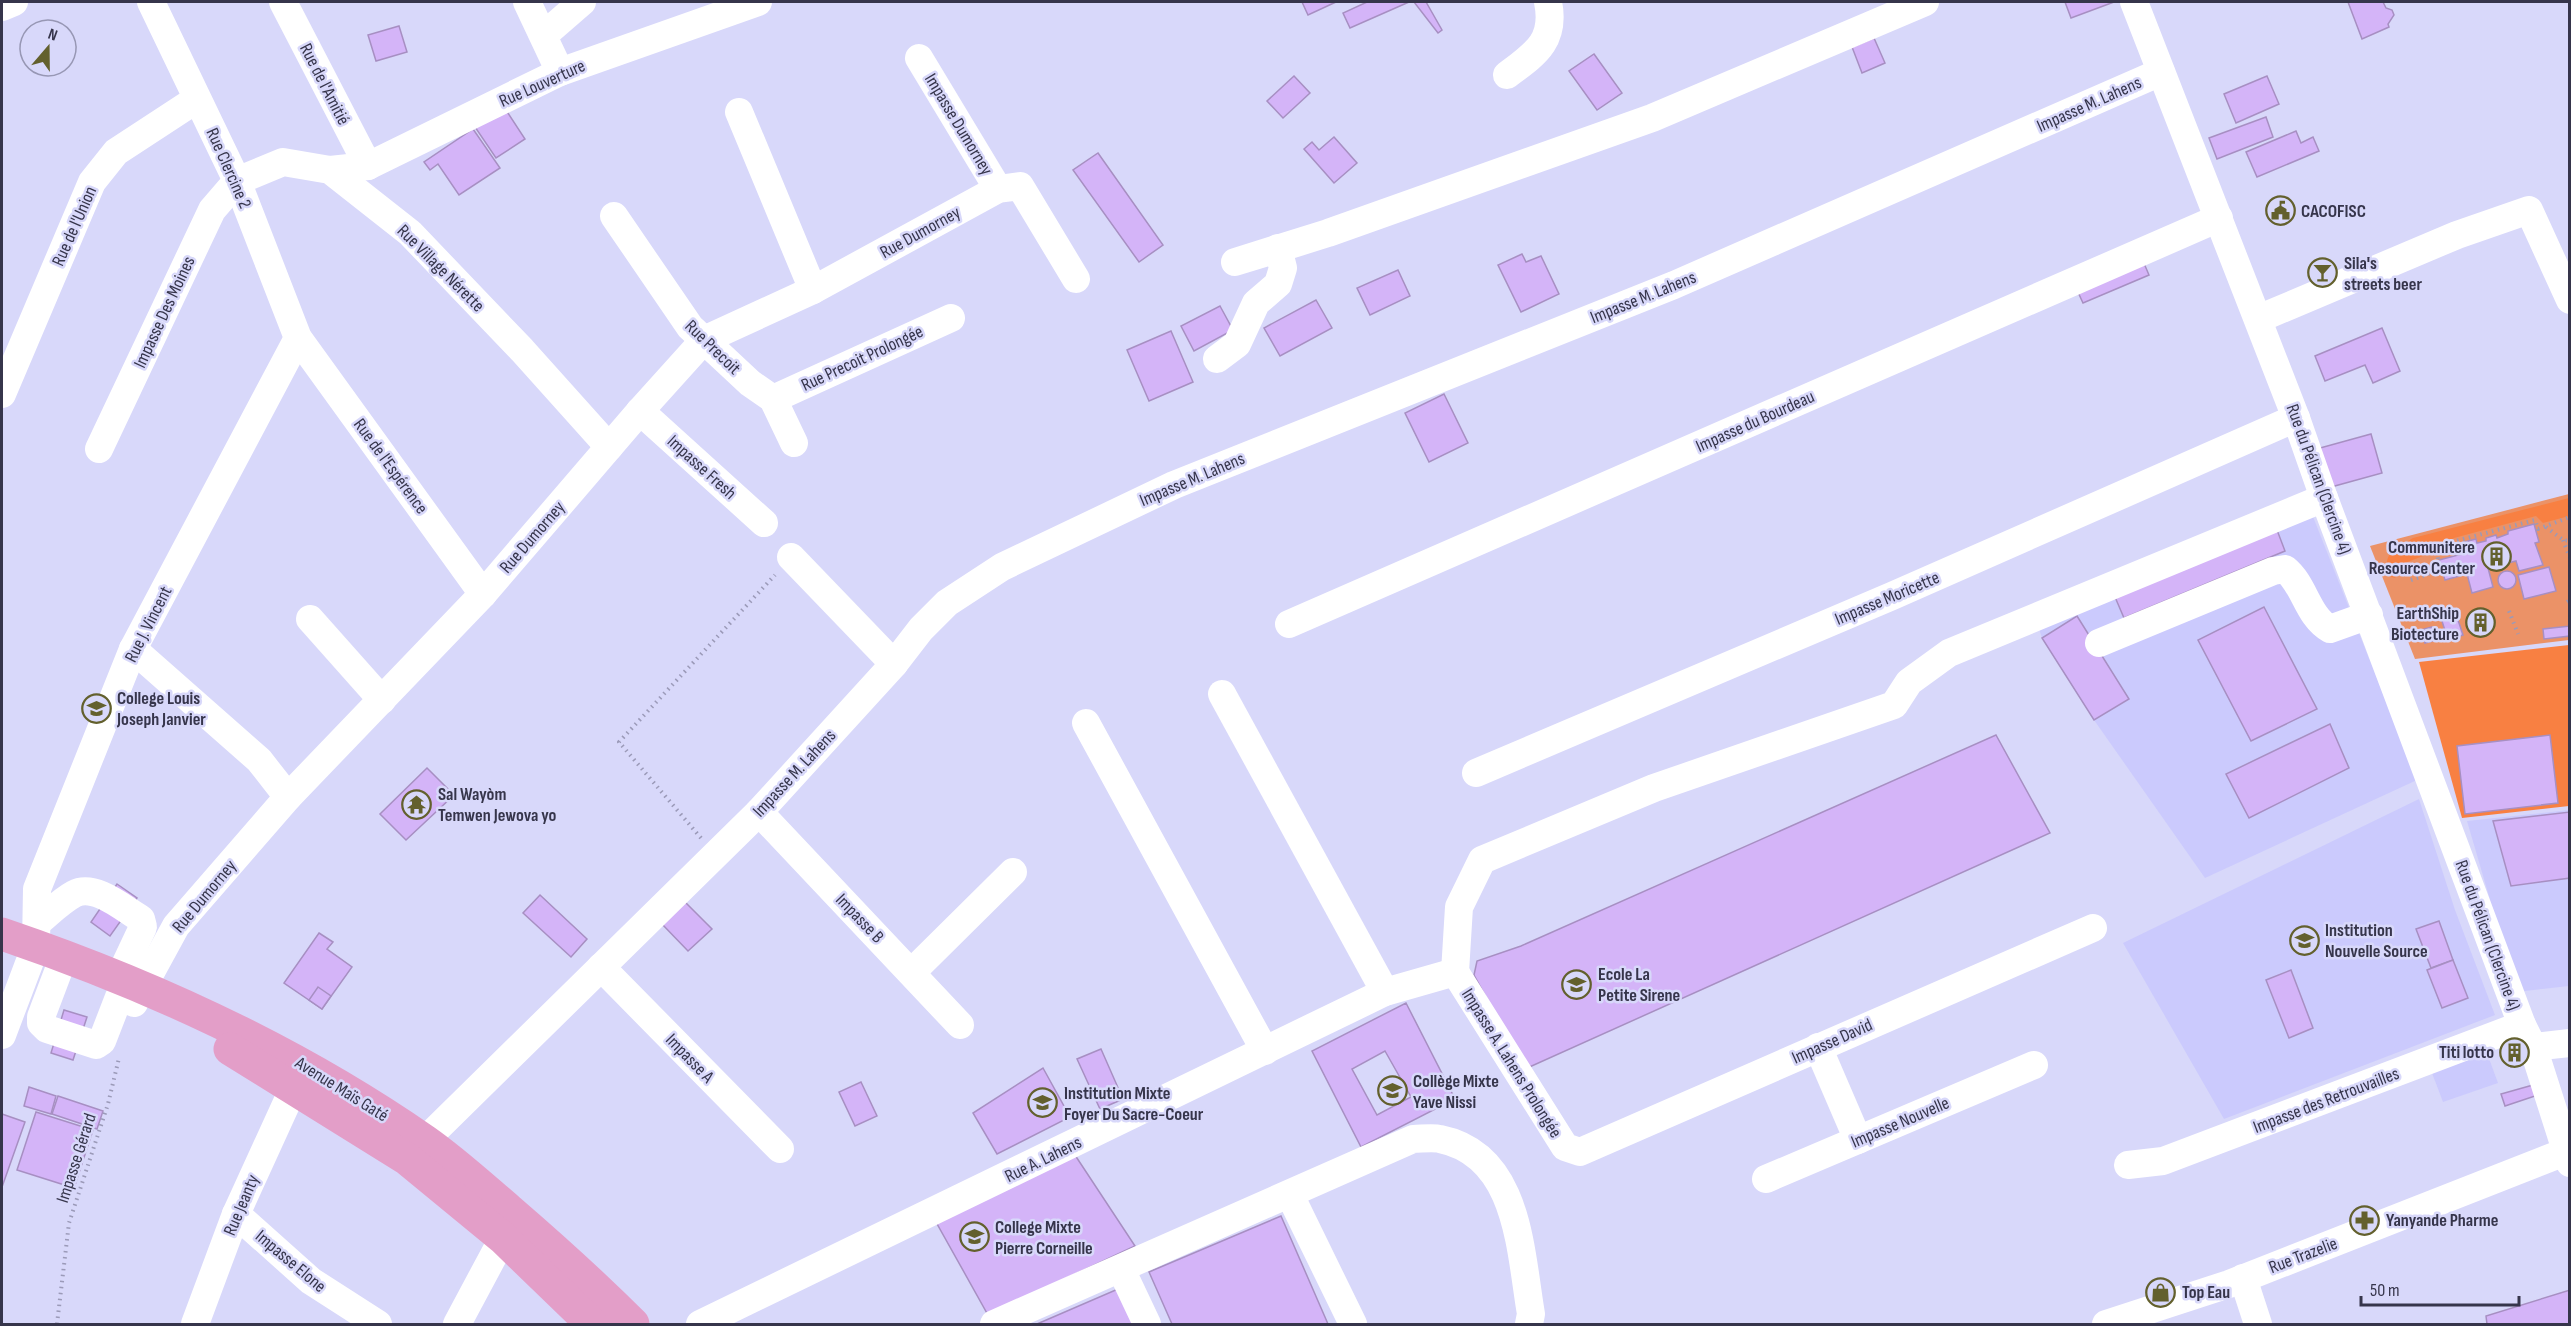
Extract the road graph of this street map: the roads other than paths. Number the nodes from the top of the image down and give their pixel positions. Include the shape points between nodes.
1 (14, 2) edge
2 (151, 2) edge
3 (283, 2) edge
4 (526, 2) edge
5 (582, 2) edge
6 (758, 2) edge
7 (1548, 2) edge
8 (1925, 2) edge
9 (2134, 2) edge
10 (2, 7) edge
11 (544, 35) junction
12 (919, 58) dead end
13 (560, 72) junction
14 (2161, 72) junction
15 (1507, 75) dead end
16 (197, 99) junction
17 (739, 112) dead end
18 (368, 166) junction
19 (330, 170) junction
20 (237, 181) junction
21 (1009, 188) junction
22 (614, 216) dead end
23 (2219, 218) junction
24 (1278, 249) junction
25 (1235, 262) dead end
26 (1076, 279) dead end
27 (813, 290) junction
28 (2570, 300) edge
29 (951, 318) dead end
30 (2258, 319) junction
31 (298, 338) junction
32 (704, 340) junction
33 (10, 349) edge
34 (1217, 359) dead end
35 (2, 394) edge
36 (773, 399) junction
37 (640, 411) junction
38 (2296, 418) junction
39 (794, 443) dead end
40 (609, 447) junction
41 (99, 449) dead end
42 (2324, 498) junction
43 (764, 523) dead end
44 (791, 557) road end
45 (483, 594) junction
46 (2369, 615) junction
47 (310, 619) dead end
48 (1289, 624) dead end
49 (2099, 643) dead end
50 (134, 649) junction
51 (894, 664) junction
52 (1222, 694) dead end
53 (382, 700) junction
54 (1086, 723) dead end
55 (1476, 773) dead end
56 (288, 797) junction
57 (759, 812) junction
58 (1013, 872) dead end
59 (2092, 928) dead end
60 (2, 934) edge
61 (33, 951) edge
62 (601, 967) junction
63 (912, 972) junction
64 (1455, 972) junction
65 (129, 991) junction
66 (1385, 992) junction
67 (960, 1025) dead end
68 (2, 1035) edge
69 (2528, 1036) junction
70 (2570, 1043) edge
71 (1818, 1047) junction
72 (1265, 1051) junction
73 (2034, 1065) dead end
74 (294, 1088) junction
75 (1858, 1140) junction
76 (780, 1149) dead end
77 (416, 1150) junction
78 (1572, 1151) joint
79 (2567, 1157) edge
80 (2128, 1165) dead end
81 (1766, 1179) dead end
82 (1290, 1195) junction
83 (236, 1214) junction
84 (502, 1238) junction
85 (1122, 1269) junction
86 (2242, 1278) junction
87 (195, 1324) edge
88 (378, 1324) edge
89 (457, 1324) edge
90 (592, 1324) edge
91 (633, 1324) edge
92 (700, 1324) edge
93 (994, 1324) edge
94 (1147, 1324) edge
95 (1353, 1324) edge
96 (1529, 1324) edge
97 (2106, 1324) edge
98 (2258, 1324) edge

1 - 10 street
2 - 16 street, Rue Clercine 2
3 - 18 street, Rue de l'Amitié
4 - 11 street
5 - 11 street
6 - 13 street, Rue Louverture
7 - 15 street via 1551,15 1539,51
8 - 24 street via 1652,118
9 - 14 street, Rue du Pélican (Clercine 4)
11 - 13 street
12 - 21 street, Impasse Dumorney
13 - 18 street, Rue Louverture
14 - 23 street, Rue du Pélican (Clercine 4)
14 - 51 street, Impasse M. Lahens via 1674,285 1174,485 1002,567 947,603
16 - 20 street, Rue Clercine 2
16 - 33 street, Rue de l'Union via 116,152 92,182
17 - 27 street
18 - 19 street, Rue Louverture
19 - 20 street, Rue Village Nérette via 283,162
19 - 40 street, Rue Village Nérette via 410,233
20 - 31 street, Rue Clercine 2
20 - 41 street, Impasse Des Moines via 212,210
21 - 26 street, Impasse Dumorney
21 - 27 street, Rue Dumorney
22 - 32 street, Rue Precoit via 690,327
23 - 30 street, Rue du Pélican (Clercine 4)
23 - 48 street, Impasse du Bourdeau
24 - 25 street
24 - 34 street via 1283,268 1278,284 1256,303 1237,344
27 - 32 street, Rue Dumorney
28 - 30 street via 2529,210 2457,235
29 - 36 street, Rue Precoit Prolongée
30 - 38 street, Rue du Pélican (Clercine 4)
31 - 45 street, Rue de l'Espérence
31 - 50 street, Rue J. Vincent
32 - 36 street, Rue Precoit
32 - 37 street, Rue Dumorney
33 - 35 street, Rue de l'Union
36 - 39 street, Rue Precoit
37 - 40 street, Rue Dumorney
37 - 43 street, Impasse Fresh
38 - 42 street, Rue du Pélican (Clercine 4)
38 - 55 street, Impasse Moricette
40 - 45 street, Rue Dumorney
42 - 46 street, Rue du Pélican (Clercine 4)
42 - 64 street via 1949,653 1909,682 1894,705 1654,788 1482,860 1459,907
44 - 51 street
45 - 53 street, Rue Dumorney
46 - 49 street via 2330,629 2319,623 2293,576 2285,569
46 - 69 street, Rue du Pélican (Clercine 4)
47 - 53 street
50 - 56 street via 259,760
50 - 61 street, Rue J. Vincent via 37,889
51 - 57 street, Impasse M. Lahens
52 - 66 street
53 - 56 street, Rue Dumorney
54 - 72 street
56 - 65 street, Rue Dumorney via 176,926
57 - 62 street, Impasse M. Lahens
57 - 63 street, Impasse B
58 - 63 street
59 - 71 street, Impasse David
60 - 61 main road, Avenue Maïs Gaté
61 - 65 main road, Avenue Maïs Gaté
61 - 65 street via 41,1023 47,1029 96,1046
61 - 65 street via 75,893 102,896 141,919
61 - 68 street
62 - 76 street, Impasse A
62 - 77 street, Impasse M. Lahens
63 - 67 street, Impasse B
64 - 66 street, Rue A. Lahens
64 - 78 street, Impasse A. Lahens Prolongée via 1565,1147
65 - 74 main road, Avenue Maïs Gaté
65 - 77 main road, Avenue Maïs Gaté via 192,1007 305,1065
66 - 72 street, Rue A. Lahens
69 - 70 street, Impasse des Retrouvailles
69 - 79 street, Rue du Pélican (Clercine 4)
69 - 80 street, Impasse des Retrouvailles via 2163,1161
71 - 75 street
71 - 78 street, Impasse David via 1581,1152
72 - 92 street, Rue A. Lahens
73 - 75 street, Impasse Nouvelle
74 - 77 main road, Avenue Maïs Gaté
74 - 83 street, Rue Jeanty
75 - 81 street, Impasse Nouvelle
77 - 84 main road, Avenue Maïs Gaté
77 - 91 main road, Avenue Maïs Gaté via 482,1186 582,1273
79 - 86 street, Rue Trazelie
82 - 85 street
82 - 95 street
82 - 96 street via 1413,1139 1440,1138 1475,1153 1498,1177 1513,1213 1531,1314
83 - 87 street, Rue Jeanty
83 - 88 street, Impasse Elone via 311,1281
84 - 89 street
84 - 90 main road, Avenue Maïs Gaté
85 - 93 street
85 - 94 street
86 - 97 street, Rue Trazelie
86 - 98 street

